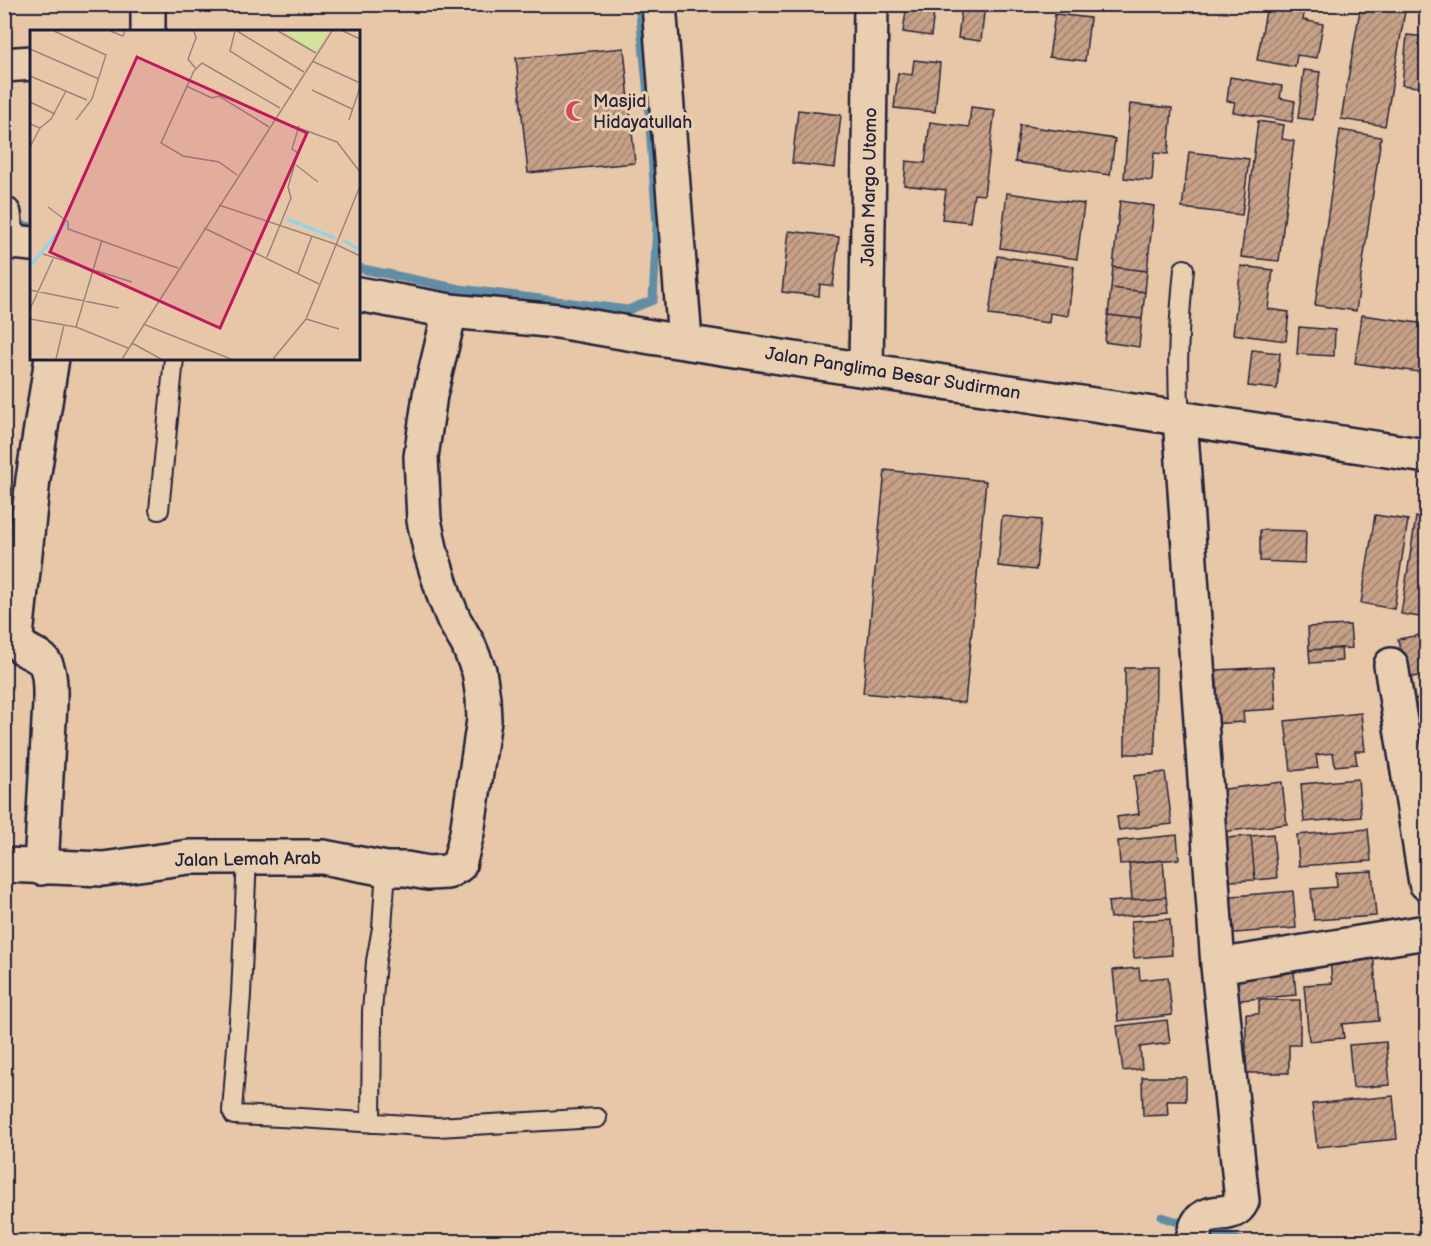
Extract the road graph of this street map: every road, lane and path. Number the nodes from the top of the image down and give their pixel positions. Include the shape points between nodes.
1 (150, 4) edge
2 (659, 4) edge
3 (871, 4) edge
4 (148, 30) edge
5 (30, 63) edge
6 (4, 64) edge
7 (1184, 269) dead end
8 (360, 294) edge
9 (450, 311) junction
10 (685, 341) junction
11 (52, 360) edge
12 (174, 360) edge
13 (866, 369) junction
14 (1180, 417) junction
15 (1426, 456) edge
16 (159, 510) dead end
17 (1391, 665) dead end
18 (247, 856) junction
19 (4, 865) edge
20 (41, 868) junction
21 (386, 869) junction
22 (1426, 883) edge
23 (1426, 932) edge
24 (1218, 966) junction
25 (597, 1118) dead end
26 (371, 1124) junction
27 (1195, 1232) edge

1 - 4 street
2 - 10 street
3 - 13 street, Jalan Margo Utomo
5 - 6 street
7 - 14 lane via 1177,363
8 - 9 street, Jalan Panglima Besar Sudirman
9 - 10 street, Jalan Panglima Besar Sudirman via 558,321
9 - 21 street, Jalan Lemah Arab via 430,395 421,457 424,520 445,598 478,671 484,720 459,865 428,873
10 - 13 street, Jalan Panglima Besar Sudirman
11 - 20 street via 33,479 16,636 20,646 46,665 49,677
12 - 16 lane
13 - 14 street, Jalan Panglima Besar Sudirman
14 - 15 street, Jalan Panglima Besar Sudirman
14 - 24 street
17 - 22 street
18 - 20 street, Jalan Lemah Arab via 189,857 103,869
18 - 21 street, Jalan Lemah Arab via 323,857
18 - 26 lane via 232,1112 234,1116
19 - 20 street, Jalan Lemah Arab
21 - 26 lane via 372,1012
23 - 24 street
24 - 27 street via 1242,1201 1232,1212 1207,1216
25 - 26 lane via 437,1127

